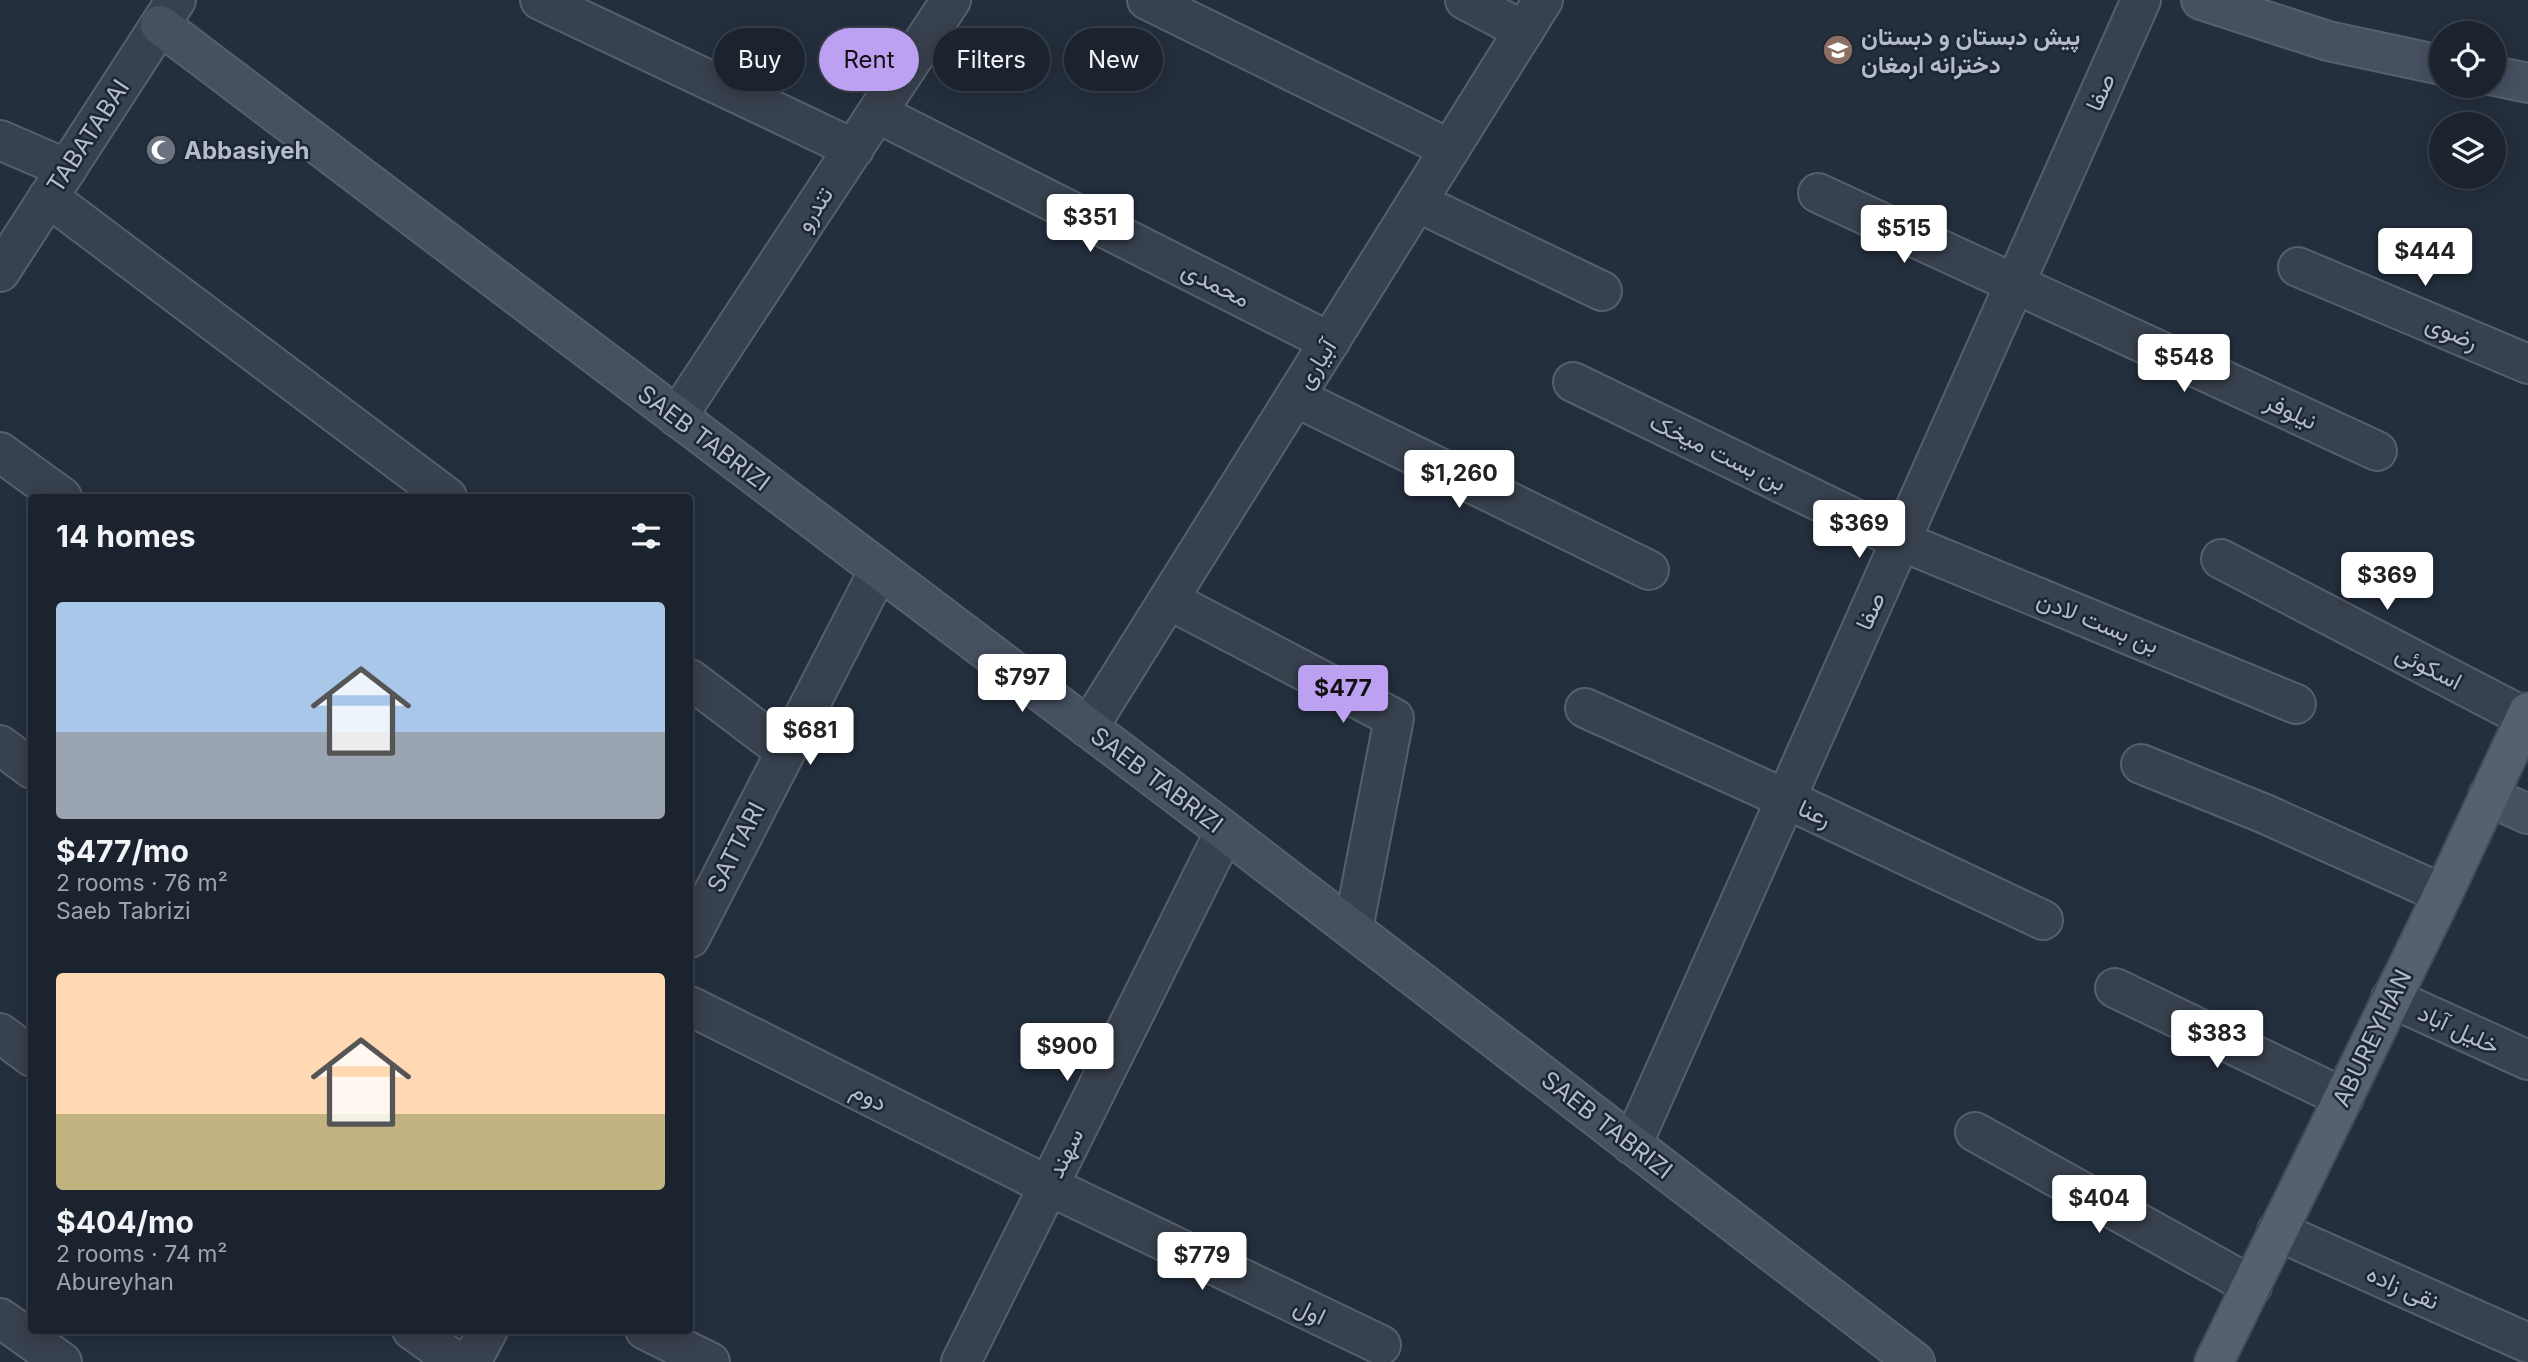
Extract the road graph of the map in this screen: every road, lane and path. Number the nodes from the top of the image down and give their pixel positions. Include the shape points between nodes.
1 (540, 0) edge
2 (951, 0) edge
3 (1147, 0) edge
4 (1465, 0) edge
5 (2141, 0) edge
6 (2206, 1) edge
7 (168, 12) edge
8 (1533, 15) edge
9 (2429, 62) edge
10 (2506, 78) edge
11 (2528, 83) edge
12 (877, 113) junction
13 (0, 140) edge
14 (854, 149) junction
15 (1450, 149) junction
16 (57, 183) junction
17 (1818, 193) dead end
18 (1417, 202) junction
19 (2298, 267) dead end
20 (0, 272) edge
21 (2015, 284) junction
22 (1602, 291) dead end
23 (1330, 342) junction
24 (2528, 364) edge
25 (1573, 382) dead end
26 (1295, 397) junction
27 (677, 417) junction
28 (2377, 451) dead end
29 (0, 452) edge
30 (58, 494) edge
31 (443, 494) edge
32 (1900, 541) junction
33 (2221, 559) dead end
34 (878, 570) junction
35 (1649, 570) dead end
36 (1169, 600) junction
37 (693, 681) edge
38 (2296, 704) dead end
39 (1585, 708) dead end
40 (2527, 715) edge
41 (1088, 728) junction
42 (0, 745) edge
43 (785, 751) junction
44 (2141, 764) dead end
45 (28, 766) edge
46 (2488, 796) junction
47 (1786, 799) junction
48 (2528, 814) edge
49 (1225, 831) junction
50 (2443, 894) junction
51 (2043, 920) dead end
52 (1353, 929) junction
53 (693, 931) edge
54 (2115, 988) dead end
55 (2391, 998) junction
56 (693, 1008) edge
57 (0, 1033) edge
58 (28, 1054) edge
59 (2528, 1060) edge
60 (2344, 1098) junction
61 (1975, 1132) dead end
62 (1632, 1144) junction
63 (1049, 1186) junction
64 (2277, 1231) junction
65 (2252, 1286) junction
66 (0, 1318) edge
67 (418, 1334) edge
68 (486, 1334) edge
69 (653, 1334) edge
70 (2528, 1343) edge
71 (1381, 1345) dead end
72 (62, 1362) edge
73 (457, 1362) edge
74 (471, 1362) edge
75 (710, 1362) edge
76 (961, 1362) edge
77 (1915, 1362) edge
78 (2214, 1362) edge

1 - 14 street
2 - 12 street, تندرو
3 - 15 street
4 - 8 street
5 - 21 street, صفا
6 - 9 main road via 2328,41
7 - 16 street, TABATABAI
7 - 27 main road, SAEB TABRIZI
8 - 15 street, آبیاری
10 - 11 main road
12 - 14 street, تندرو
12 - 23 street, محمدی
13 - 16 street
14 - 27 street, تندرو
15 - 18 street, آبیاری
16 - 20 street, TABATABAI
16 - 31 street
17 - 21 street, نیلوفر
18 - 22 street
18 - 23 street, آبیاری
19 - 24 street, رضوی
21 - 28 street, نیلوفر
21 - 32 street, صفا
23 - 26 street, آبیاری
25 - 32 street, بن بست میخک
26 - 35 street
26 - 36 street, آبیاری
27 - 34 main road, SAEB TABRIZI
29 - 30 street
32 - 38 street, بن بست لادن
32 - 47 street, صفا
33 - 40 street, اسکوئی
34 - 41 main road, SAEB TABRIZI
34 - 43 street, SATTARI
36 - 41 street, آبیاری
36 - 52 street via 1394,719
37 - 43 street
39 - 47 street, رعنا
40 - 46 main road, ABUREYHAN
41 - 49 main road, SAEB TABRIZI
42 - 45 street
43 - 53 street, SATTARI
44 - 50 street
46 - 48 main road
46 - 50 main road, ABUREYHAN
47 - 51 street, رعنا
47 - 62 street, صفا
49 - 52 main road, SAEB TABRIZI
49 - 63 street, سهند
50 - 55 main road, ABUREYHAN
52 - 62 main road, SAEB TABRIZI
54 - 60 street
55 - 59 street, خلیل آباد
55 - 60 main road, ABUREYHAN
56 - 63 street, دوم
57 - 58 street
60 - 64 main road, ABUREYHAN
61 - 65 street
62 - 77 main road, SAEB TABRIZI
63 - 71 street, اول
63 - 76 street, سهند
64 - 65 main road, ABUREYHAN
64 - 70 street, نقی زاده
65 - 78 main road, ABUREYHAN
66 - 72 street
67 - 73 street
68 - 74 street
69 - 75 street

